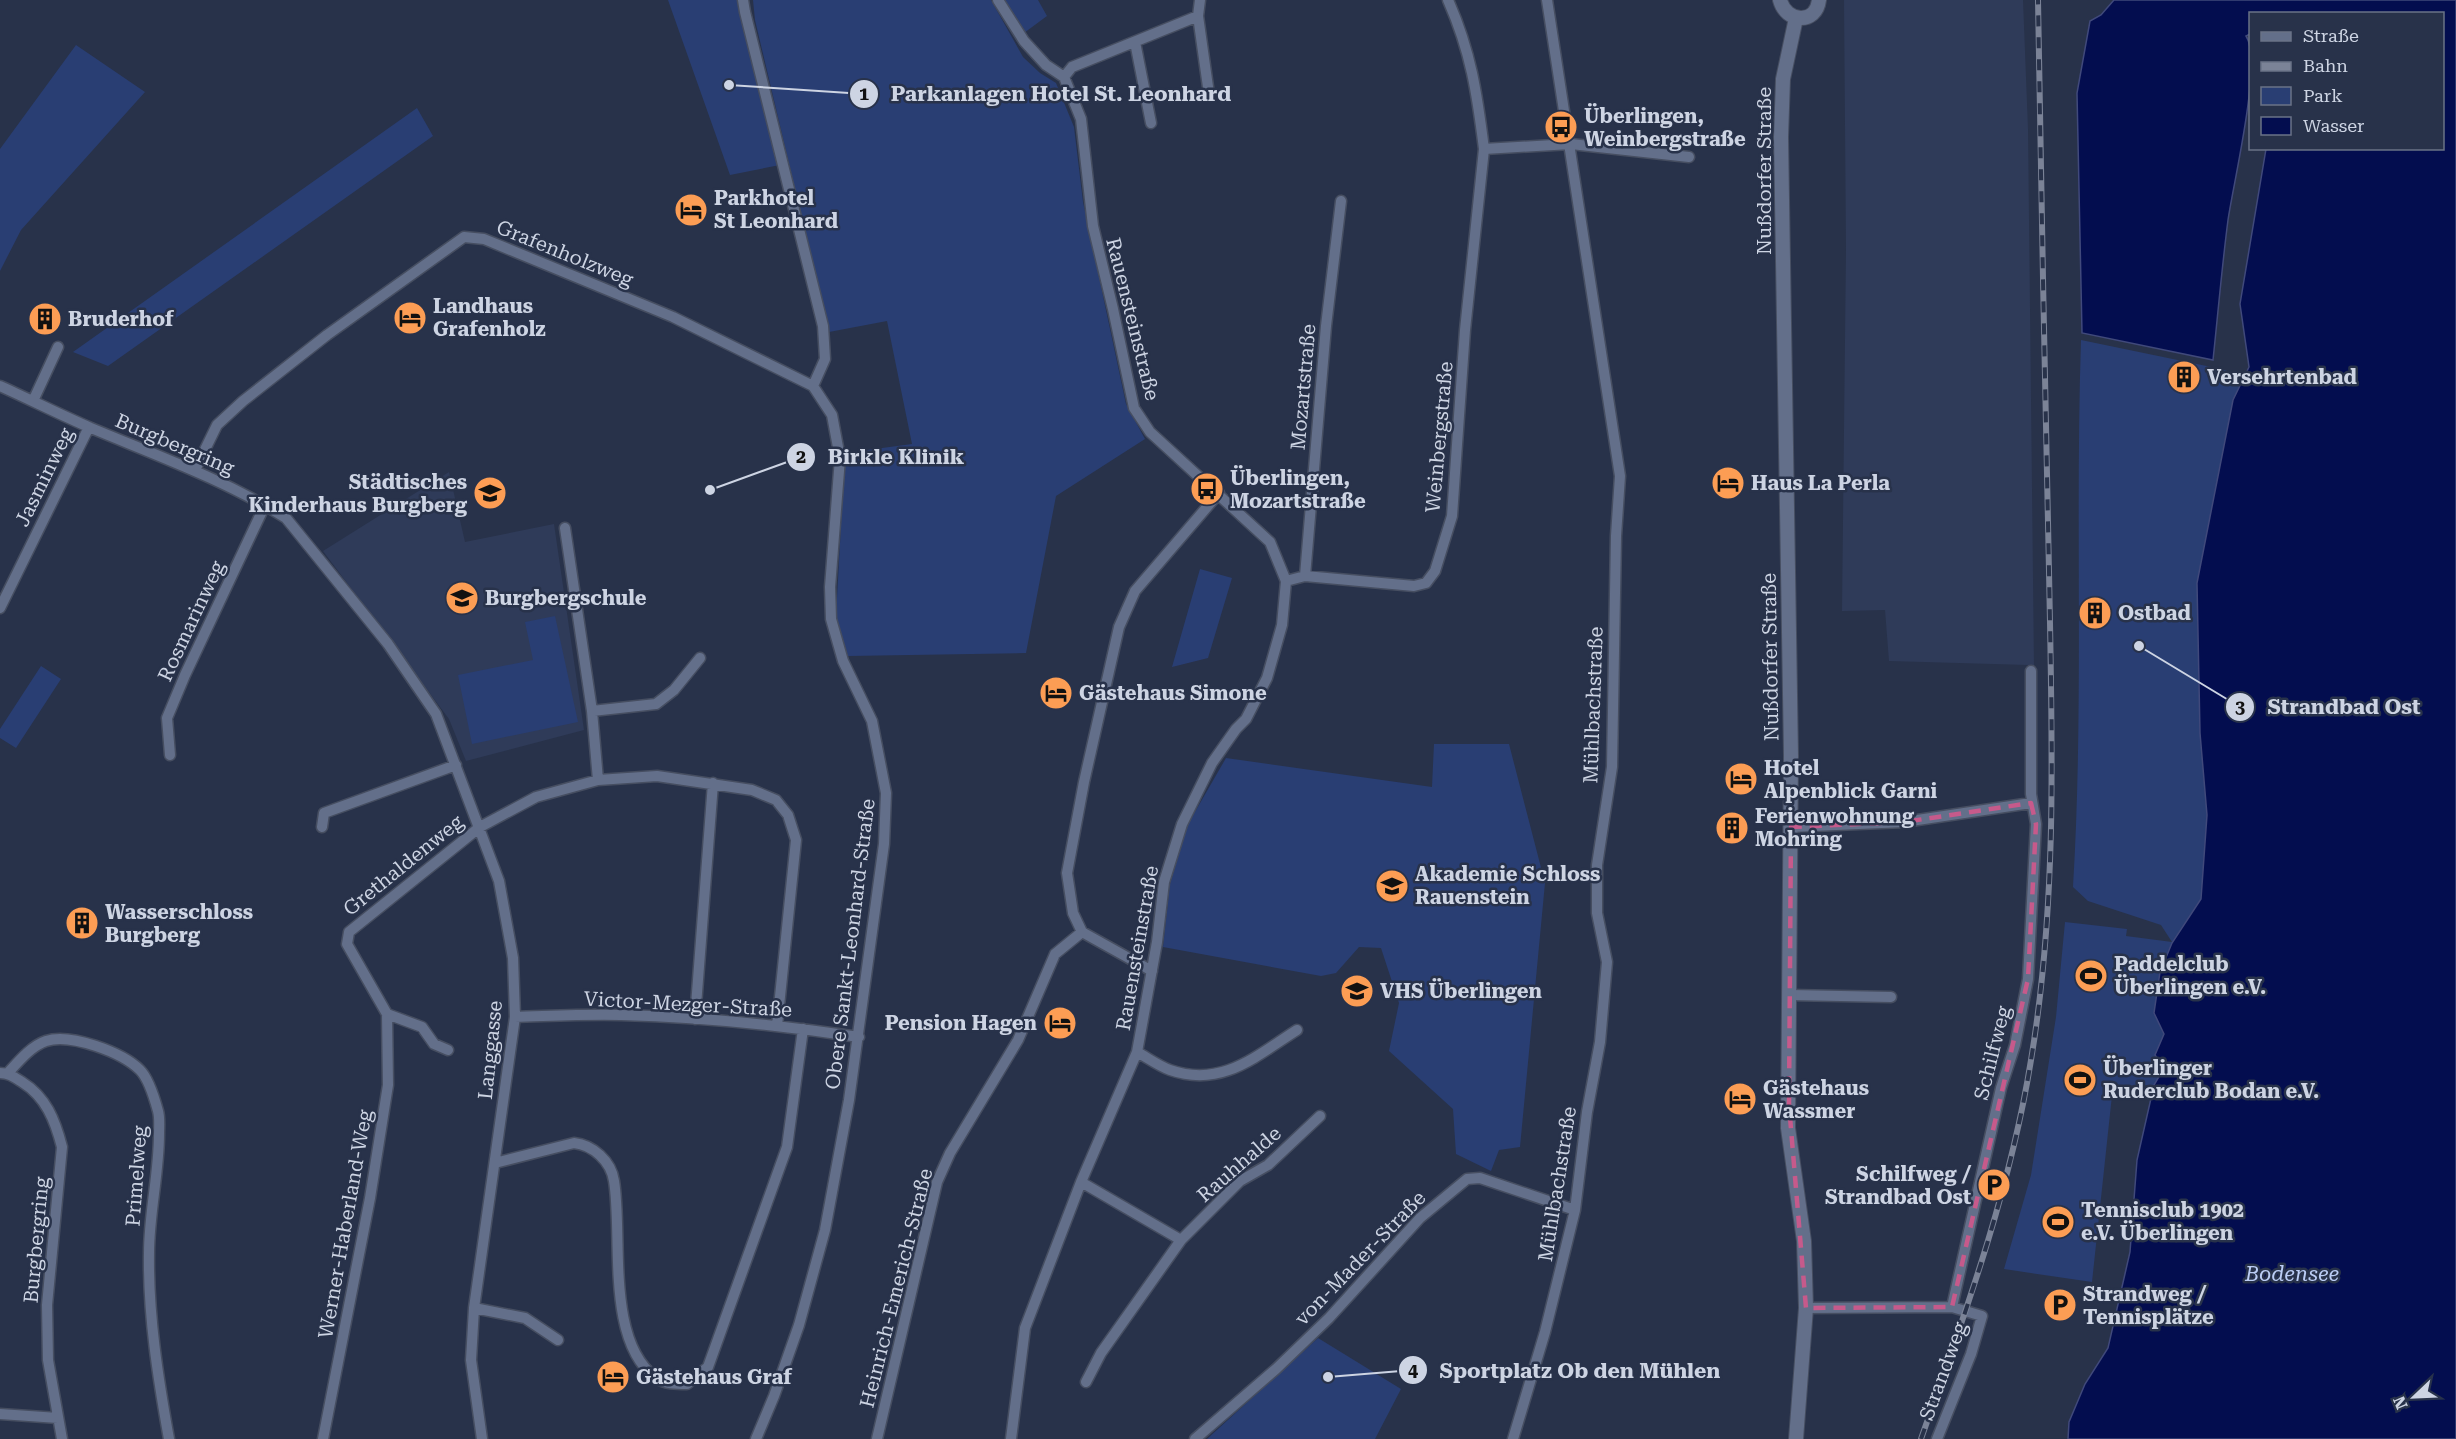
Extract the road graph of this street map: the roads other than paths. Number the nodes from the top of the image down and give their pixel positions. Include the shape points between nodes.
1 (744, 0) edge
2 (998, 0) edge
3 (1200, 0) edge
4 (1448, 0) edge
5 (1547, 0) edge
6 (1780, 0) edge
7 (1819, 0) edge
8 (1198, 16) junction
9 (1796, 18) junction
10 (1135, 42) junction
11 (1064, 77) junction
12 (1209, 94) dead end
13 (1151, 123) dead end
14 (1571, 144) junction
15 (1484, 149) junction
16 (1689, 157) dead end
17 (1341, 201) dead end
18 (58, 346) dead end
19 (0, 386) edge
20 (813, 386) junction
21 (33, 401) junction
22 (89, 427) junction
23 (195, 470) junction
24 (1219, 493) junction
25 (265, 505) junction
26 (565, 528) dead end
27 (1305, 576) junction
28 (1286, 581) junction
29 (0, 608) edge
30 (700, 658) dead end
31 (2031, 671) dead end
32 (427, 701) joint
33 (592, 711) junction
34 (170, 755) dead end
35 (456, 765) junction
36 (598, 780) junction
37 (713, 783) junction
38 (2031, 803) junction
39 (322, 827) dead end
40 (480, 827) junction
41 (1791, 828) junction
42 (349, 932) joint
43 (1082, 932) junction
44 (1152, 971) junction
45 (1790, 995) junction
46 (1891, 997) dead end
47 (387, 1014) junction
48 (515, 1017) junction
49 (695, 1019) junction
50 (777, 1026) junction
51 (803, 1029) junction
52 (1297, 1030) dead end
53 (859, 1037) junction
54 (448, 1050) dead end
55 (1137, 1052) junction
56 (4, 1073) edge
57 (1320, 1116) dead end
58 (495, 1163) junction
59 (1081, 1182) junction
60 (1575, 1210) junction
61 (1181, 1240) junction
62 (1952, 1307) junction
63 (474, 1308) junction
64 (1806, 1308) junction
65 (558, 1340) dead end
66 (1086, 1382) dead end
67 (0, 1414) edge
68 (58, 1418) junction
69 (481, 1438) edge
70 (62, 1439) edge
71 (169, 1439) edge
72 (323, 1439) edge
73 (756, 1439) edge
74 (877, 1439) edge
75 (1011, 1439) edge
76 (1195, 1439) edge
77 (1513, 1439) edge
78 (1796, 1439) edge
79 (1937, 1439) edge

1 - 20 street via 822,326 825,359
2 - 11 street via 1024,41 1046,65
3 - 8 street
4 - 15 street, Weinbergstraße via 1464,35 1476,84
5 - 14 street, Mühlbachstraße
6 - 9 street via 1788,15
7 - 9 street via 1813,13
8 - 10 street
8 - 12 street
9 - 41 street, Nußdorfer Straße via 1783,79 1781,137
10 - 11 street via 1072,67
10 - 13 street
11 - 24 street, Rauensteinstraße via 1081,119 1093,226 1134,408 1150,432
14 - 15 street
14 - 16 street
14 - 60 street, Mühlbachstraße via 1620,476 1612,767 1597,865 1597,914 1607,962 1600,1042
15 - 27 street, Weinbergstraße via 1465,330 1452,516 1435,571 1426,583 1414,586
17 - 27 street, Mozartstraße
18 - 21 street
19 - 21 street, Burgbergring
20 - 23 street, Grafenholzweg via 673,317 484,239 464,237 243,401 217,425
20 - 53 street, Obere Sankt-Leonhard-Straße via 832,415 840,458 831,619 843,661 872,721 886,793 884,844
21 - 22 street, Burgbergring
22 - 23 street, Burgbergring
22 - 29 street, Jasminweg
23 - 25 street, Burgbergring
24 - 28 street, Rauensteinstraße via 1270,542
24 - 43 street via 1135,591 1119,627 1067,873 1073,913
25 - 32 street, Burgbergring via 286,518 388,644
25 - 34 street, Rosmarinweg via 170,708
26 - 33 street
27 - 28 street, Weinbergstraße
28 - 44 street, Rauensteinstraße via 1282,625 1267,678 1246,719 1212,763 1182,824 1164,882
30 - 33 street via 674,690 656,704
31 - 38 street, Schilfweg
32 - 35 street, Langgasse
33 - 36 street
35 - 39 street via 324,813
35 - 40 street, Langgasse
36 - 37 street, Grethaldenweg via 657,776
36 - 40 street, Grethaldenweg via 536,797
37 - 49 street
37 - 50 street, Grethaldenweg via 752,790 776,800 788,815 796,840
38 - 41 street via 1905,822
38 - 62 street, Schilfweg via 2036,835 2028,979
40 - 42 street, Grethaldenweg
40 - 48 street, Langgasse via 499,881 513,958
41 - 45 street, Nußdorfer Straße
42 - 47 street, Werner-Haberland-Weg via 347,944
43 - 44 street
43 - 74 street, Heinrich-Emerich-Straße via 1055,954 1018,1040 938,1182
44 - 55 street, Rauensteinstraße
45 - 46 street
45 - 64 street, Nußdorfer Straße via 1788,1128 1804,1241
47 - 54 street via 422,1027 434,1044
47 - 72 street, Werner-Haberland-Weg via 387,1094
48 - 49 street, Victor-Mezger-Straße via 620,1015
48 - 58 street, Langgasse
49 - 50 street, Victor-Mezger-Straße
50 - 51 street, Victor-Mezger-Straße
51 - 53 street, Victor-Mezger-Straße
51 - 58 street via 787,1147 708,1367 687,1384 657,1379 631,1345 616,1273 614,1179 603,1156 585,1144 574,1143
52 - 55 street, Rauensteinstraße via 1234,1070 1205,1076 1170,1070
53 - 73 street, Obere Sankt-Leonhard-Straße via 825,1230 799,1325
55 - 59 street, Rauensteinstraße
56 - 68 street, Burgbergring via 28,1086 46,1105 62,1147 47,1305 48,1360
56 - 71 street, Primelweg via 52,1039 105,1049 141,1071 159,1113 159,1153 148,1252 159,1382
57 - 61 street, Rauhhalde via 1268,1165 1240,1181
58 - 63 street, Langgasse
59 - 61 street
59 - 75 street, Rauensteinstraße via 1025,1328
60 - 76 street, von-Mader-Straße via 1480,1178 1467,1179 1420,1218 1329,1318
60 - 77 street, Mühlbachstraße
61 - 66 street, Rauhhalde via 1101,1353
62 - 64 street
62 - 79 street, Strandweg via 1983,1316
63 - 65 street via 525,1318
63 - 69 street, Langgasse via 471,1360
64 - 78 street, Nußdorfer Straße
67 - 68 street
68 - 70 street, Burgbergring

